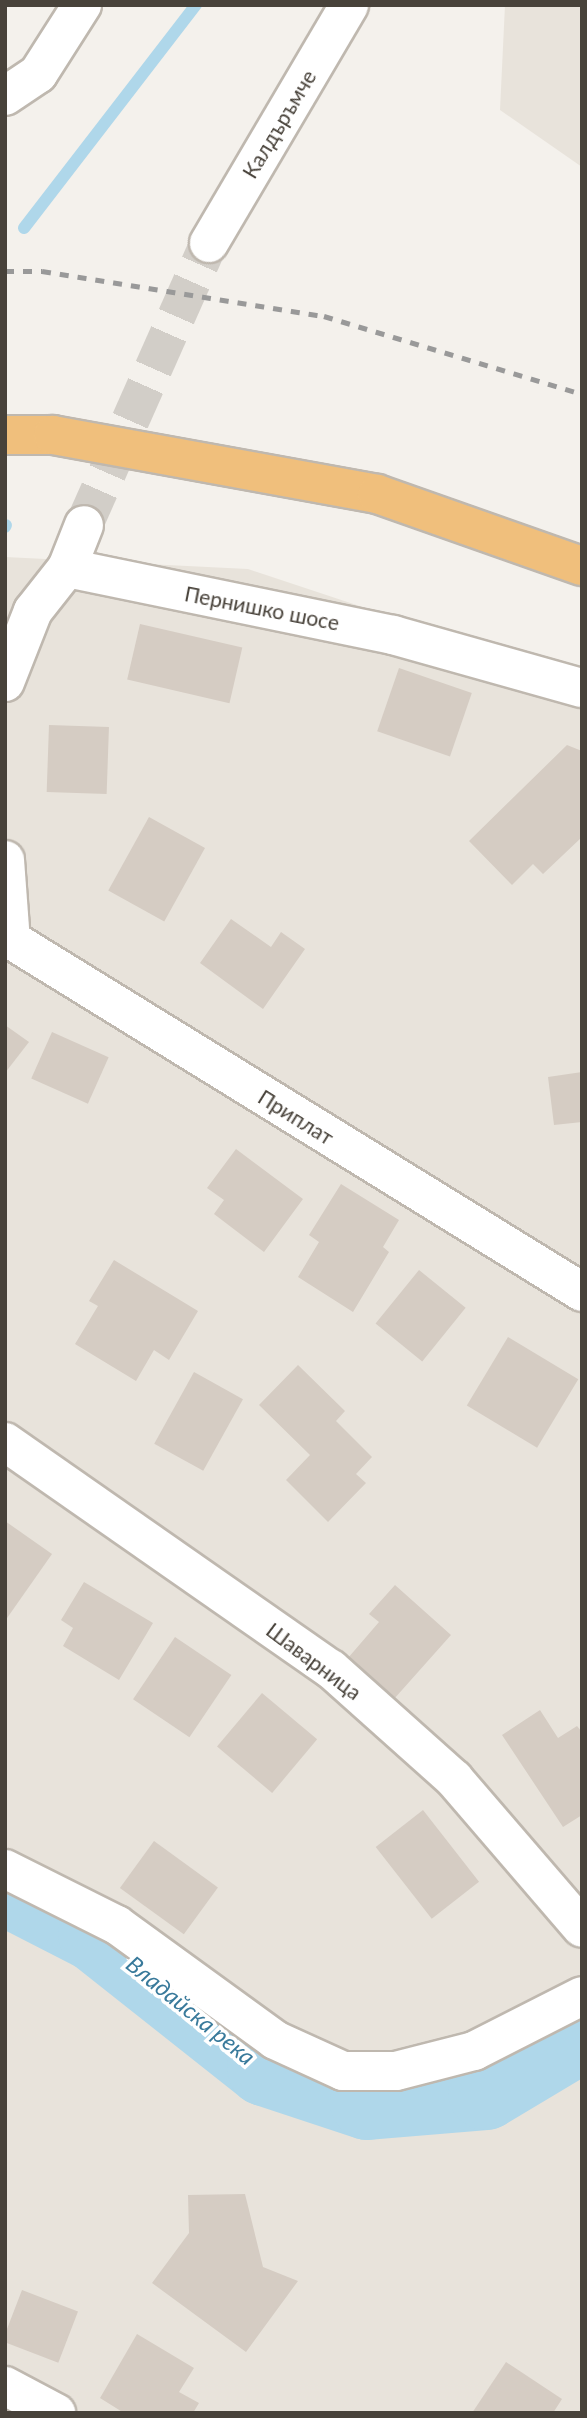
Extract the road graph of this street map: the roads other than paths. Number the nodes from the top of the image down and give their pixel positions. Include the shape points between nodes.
1 (82, 5) edge
2 (349, 5) edge
3 (5, 96) edge
4 (209, 243) tunnel mouth
5 (5, 435) edge
6 (84, 525) tunnel mouth
7 (582, 565) edge
8 (67, 568) junction
9 (5, 682) edge
10 (582, 688) edge
11 (5, 860) edge
12 (8, 938) edge
13 (582, 1292) edge
14 (5, 1442) edge
15 (5, 1869) edge
16 (582, 1928) edge
17 (582, 1996) edge
18 (5, 2386) edge
19 (56, 2413) edge

1 - 3 street via 38,74
2 - 4 street, Калдъръмче
5 - 7 highway via 53,435 377,494
6 - 8 street
8 - 9 street via 33,611
8 - 10 street, Пернишко шосе via 393,635
11 - 12 street
12 - 13 street, Приплат
14 - 16 street, Шаварница via 331,1669 454,1779
15 - 17 street via 117,1925 275,2040 343,2071 396,2071 474,2051
18 - 19 street

